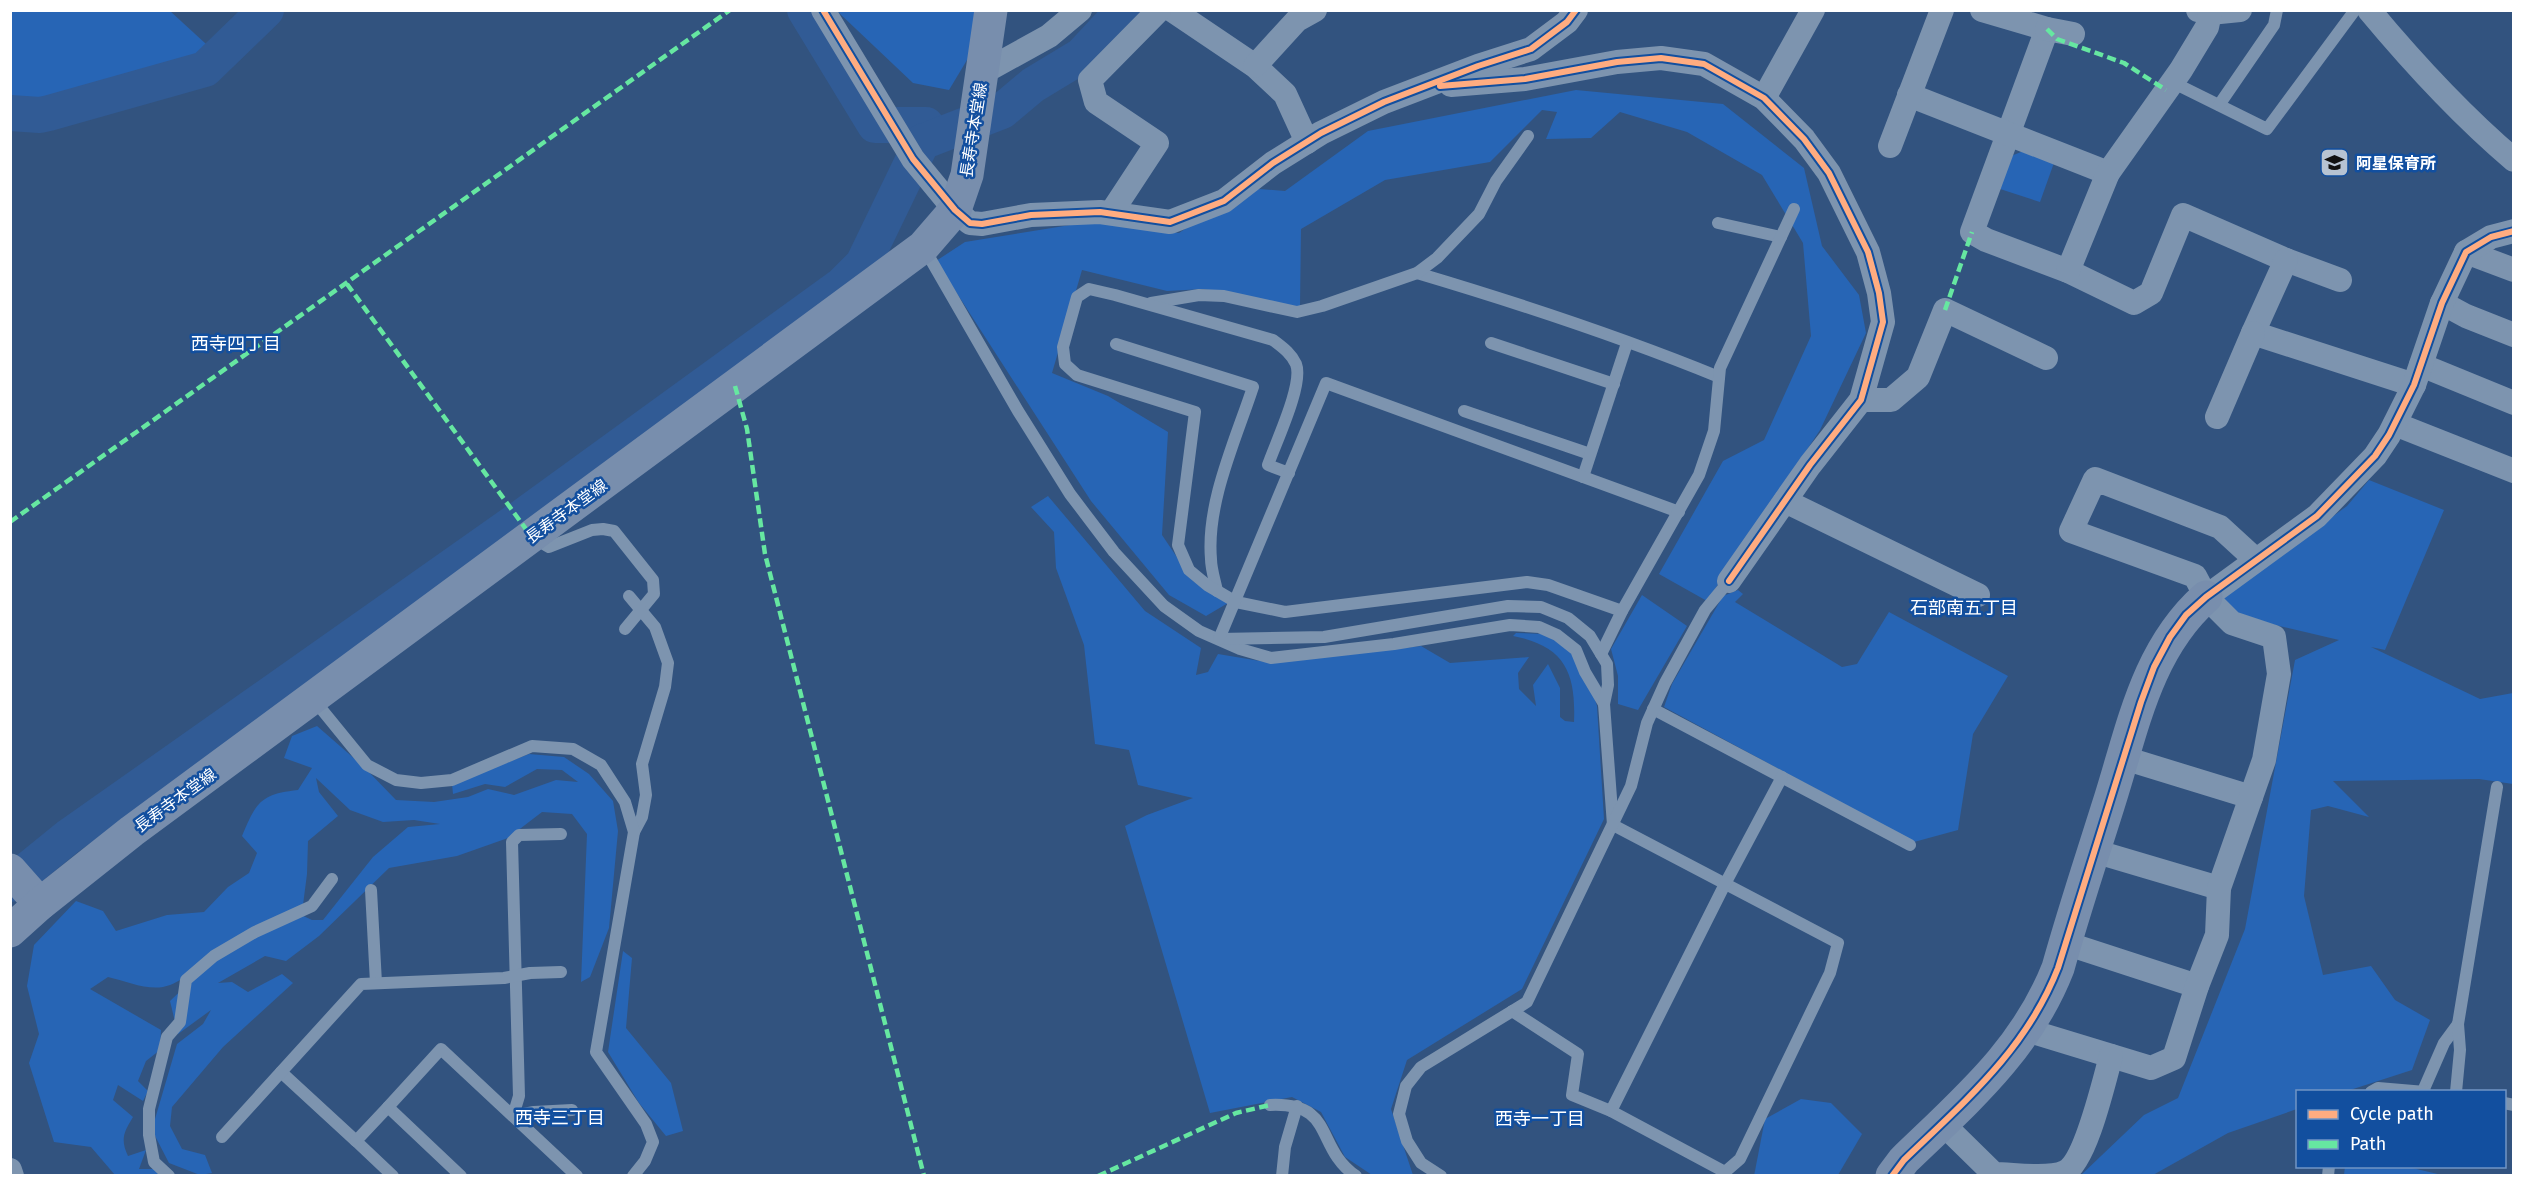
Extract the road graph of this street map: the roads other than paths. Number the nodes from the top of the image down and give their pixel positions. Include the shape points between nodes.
1 (823, 10) edge
2 (992, 10) edge
3 (1080, 10) edge
4 (1160, 10) edge
5 (1172, 10) edge
6 (1315, 10) edge
7 (1576, 10) edge
8 (1813, 10) edge
9 (1942, 10) edge
10 (1982, 10) edge
11 (2240, 10) edge
12 (2277, 10) edge
13 (2355, 10) edge
14 (2369, 10) edge
15 (2204, 12) edge
16 (2047, 29) junction
17 (2073, 34) dead end
18 (1255, 66) junction
19 (982, 73) junction
20 (2172, 82) junction
21 (1422, 87) junction
22 (1910, 95) junction
23 (1764, 98) junction
24 (2219, 105) junction
25 (2009, 133) junction
26 (1528, 136) dead end
27 (1307, 142) junction
28 (1890, 146) dead end
29 (2513, 159) edge
30 (2108, 173) junction
31 (1794, 209) dead end
32 (955, 210) junction
33 (1111, 213) junction
34 (1718, 223) dead end
35 (2514, 231) edge
36 (1781, 237) junction
37 (924, 247) junction
38 (2466, 252) junction
39 (2286, 260) junction
40 (2514, 270) edge
41 (2068, 271) junction
42 (1417, 273) junction
43 (2340, 280) dead end
44 (1147, 303) junction
45 (2442, 303) junction
46 (2253, 333) junction
47 (2514, 335) edge
48 (1491, 343) dead end
49 (1628, 343) junction
50 (1116, 344) dead end
51 (2046, 358) dead end
52 (2418, 375) junction
53 (1719, 377) junction
54 (1614, 384) junction
55 (1861, 400) junction
56 (2514, 403) edge
57 (1464, 411) dead end
58 (2217, 417) dead end
59 (2395, 424) junction
60 (1590, 454) junction
61 (2514, 471) edge
62 (1289, 472) junction
63 (1582, 477) junction
64 (1785, 501) junction
65 (1679, 512) junction
66 (531, 536) junction
67 (2256, 560) junction
68 (1729, 581) joint
69 (1217, 591) junction
70 (1978, 595) dead end
71 (629, 596) dead end
72 (2206, 597) junction
73 (1236, 602) junction
74 (642, 611) junction
75 (1622, 611) junction
76 (625, 629) dead end
77 (1219, 639) junction
78 (1601, 654) junction
79 (312, 698) junction
80 (1604, 704) junction
81 (1653, 709) junction
82 (2124, 758) junction
83 (1782, 777) junction
84 (2497, 787) dead end
85 (2251, 796) junction
86 (1613, 825) junction
87 (634, 832) junction
88 (561, 834) dead end
89 (1910, 844) dead end
90 (2094, 852) junction
91 (332, 879) dead end
92 (1725, 884) junction
93 (24, 886) edge
94 (2219, 888) junction
95 (371, 890) dead end
96 (10, 931) edge
97 (2065, 943) junction
98 (561, 972) dead end
99 (516, 975) junction
100 (376, 984) junction
101 (2197, 986) junction
102 (1512, 1011) junction
103 (2458, 1024) junction
104 (2026, 1030) junction
105 (2111, 1056) junction
106 (280, 1072) junction
107 (2374, 1090) edge
108 (2409, 1090) edge
109 (2424, 1090) edge
110 (2456, 1090) edge
111 (1270, 1105) dead end
112 (1297, 1106) junction
113 (388, 1107) junction
114 (572, 1110) dead end
115 (1611, 1111) junction
116 (513, 1116) junction
117 (1943, 1124) junction
118 (222, 1137) dead end
119 (356, 1141) junction
120 (10, 1170) edge
121 (1443, 1175) edge
122 (12, 1176) edge
123 (169, 1176) edge
124 (393, 1176) edge
125 (461, 1176) edge
126 (577, 1176) edge
127 (633, 1176) edge
128 (1282, 1176) edge
129 (1356, 1176) edge
130 (1892, 1176) edge

1 - 32 street via 897,132
2 - 19 main road, 長寿寺本堂線
3 - 19 street via 1049,36
4 - 33 street via 1090,80 1096,102 1157,143
5 - 18 street
6 - 18 street via 1297,20
7 - 21 street via 1567,22 1531,49
8 - 23 street
9 - 22 street
10 - 16 street
11 - 15 street
12 - 24 lane via 2274,25
13 - 24 lane via 2267,129
14 - 29 street via 2421,71
15 - 20 street via 2207,27
16 - 17 street
16 - 25 street
18 - 27 street via 1285,94
19 - 32 main road, 長寿寺本堂線 via 967,175
20 - 24 lane
20 - 30 street
21 - 23 street via 1525,79 1661,58 1704,63
21 - 27 street
22 - 25 street
22 - 28 street
23 - 55 street via 1804,139 1829,174 1868,252 1883,322
25 - 30 street
25 - 41 street via 1972,231
26 - 42 lane via 1496,181 1479,214
27 - 33 street via 1224,201 1170,222
30 - 41 street
31 - 36 lane
32 - 33 street via 976,224 1031,214
32 - 37 main road, 長寿寺本堂線
34 - 36 lane
35 - 38 street via 2491,237
36 - 53 lane
37 - 66 main road, 長寿寺本堂線
37 - 77 lane via 1070,494 1114,552 1164,606 1199,631
38 - 40 street
38 - 45 street
39 - 41 street via 2183,215 2151,293 2134,303
39 - 43 street
39 - 46 street
42 - 44 lane via 1297,312 1224,296 1199,295
42 - 49 lane
44 - 62 lane via 1273,340 1287,351 1297,366 1296,384 1268,465
44 - 69 lane via 1089,289 1077,297 1063,347 1065,364 1077,375 1195,412 1178,545 1189,570
45 - 47 street
45 - 52 street
46 - 52 street
46 - 58 street
48 - 54 lane
49 - 53 lane
49 - 54 lane
50 - 69 lane via 1253,387 1219,492 1212,527 1210,559
51 - 55 street via 1945,310 1918,377 1891,400
52 - 56 street
52 - 59 street
53 - 65 lane via 1714,431 1699,475
54 - 60 lane
55 - 64 street
57 - 60 lane
59 - 61 street
59 - 67 street via 2375,456 2316,516
60 - 63 lane
62 - 63 lane via 1326,383
62 - 73 lane
63 - 65 lane
64 - 68 street
64 - 70 street
65 - 75 lane
66 - 74 lane via 549,547 592,530 614,531 653,580 654,594
66 - 79 main road, 長寿寺本堂線
67 - 72 street
67 - 72 street via 2220,527 2095,479 2072,531 2195,576
68 - 81 lane via 1705,610
69 - 73 lane
71 - 74 lane
72 - 82 main road via 2186,615 2154,667
72 - 85 street via 2232,623 2274,637 2278,674 2264,760
73 - 75 lane via 1285,612 1527,582 1548,585
73 - 77 lane
74 - 76 lane
74 - 87 lane via 655,627 668,663 665,687 642,764 646,795
75 - 78 lane
77 - 78 lane via 1324,637 1508,606 1541,607 1568,618 1590,636
77 - 80 lane via 1240,650 1271,658 1510,625 1539,627 1576,650
78 - 80 lane via 1607,664
79 - 87 lane via 367,765 396,780 452,780 532,747 573,749 601,765 625,802
79 - 93 main road, 長寿寺本堂線 via 132,831
80 - 86 lane
81 - 83 lane
81 - 86 lane via 1631,786
82 - 85 street
82 - 90 main road
83 - 89 lane
83 - 92 lane
84 - 103 lane
85 - 94 street
86 - 92 lane
86 - 102 lane via 1527,1002
87 - 127 lane via 596,1052 646,1124 653,1142
88 - 99 lane via 519,835 513,842
90 - 94 street
90 - 97 main road
91 - 123 lane via 312,906 214,956 186,980 180,1022 167,1037 149,1109 154,1162
92 - 115 lane
92 - 115 lane via 1838,943 1830,973 1740,1159 1725,1172
93 - 96 main road, 長寿寺本堂線
94 - 101 street via 2217,935
95 - 100 lane
97 - 101 street
97 - 104 main road via 2046,999
98 - 99 lane
99 - 100 lane
99 - 116 lane via 519,1096
100 - 106 lane via 362,984
101 - 105 street via 2174,1058 2151,1068
102 - 115 lane via 1578,1054 1572,1095
102 - 121 lane via 1421,1067 1406,1086 1399,1114 1407,1141 1421,1162
103 - 109 lane via 2444,1043
103 - 110 lane
104 - 105 street
104 - 117 main road via 2004,1060
105 - 117 street via 2084,1149 2066,1172 1994,1174
106 - 118 lane
106 - 119 lane
107 - 108 lane
111 - 112 lane
112 - 128 lane via 1285,1147
112 - 129 lane via 1307,1109 1319,1123 1334,1153
113 - 116 lane via 441,1049
113 - 119 lane
113 - 125 lane
114 - 116 lane
116 - 126 lane
117 - 130 main road
119 - 124 lane
120 - 122 street

